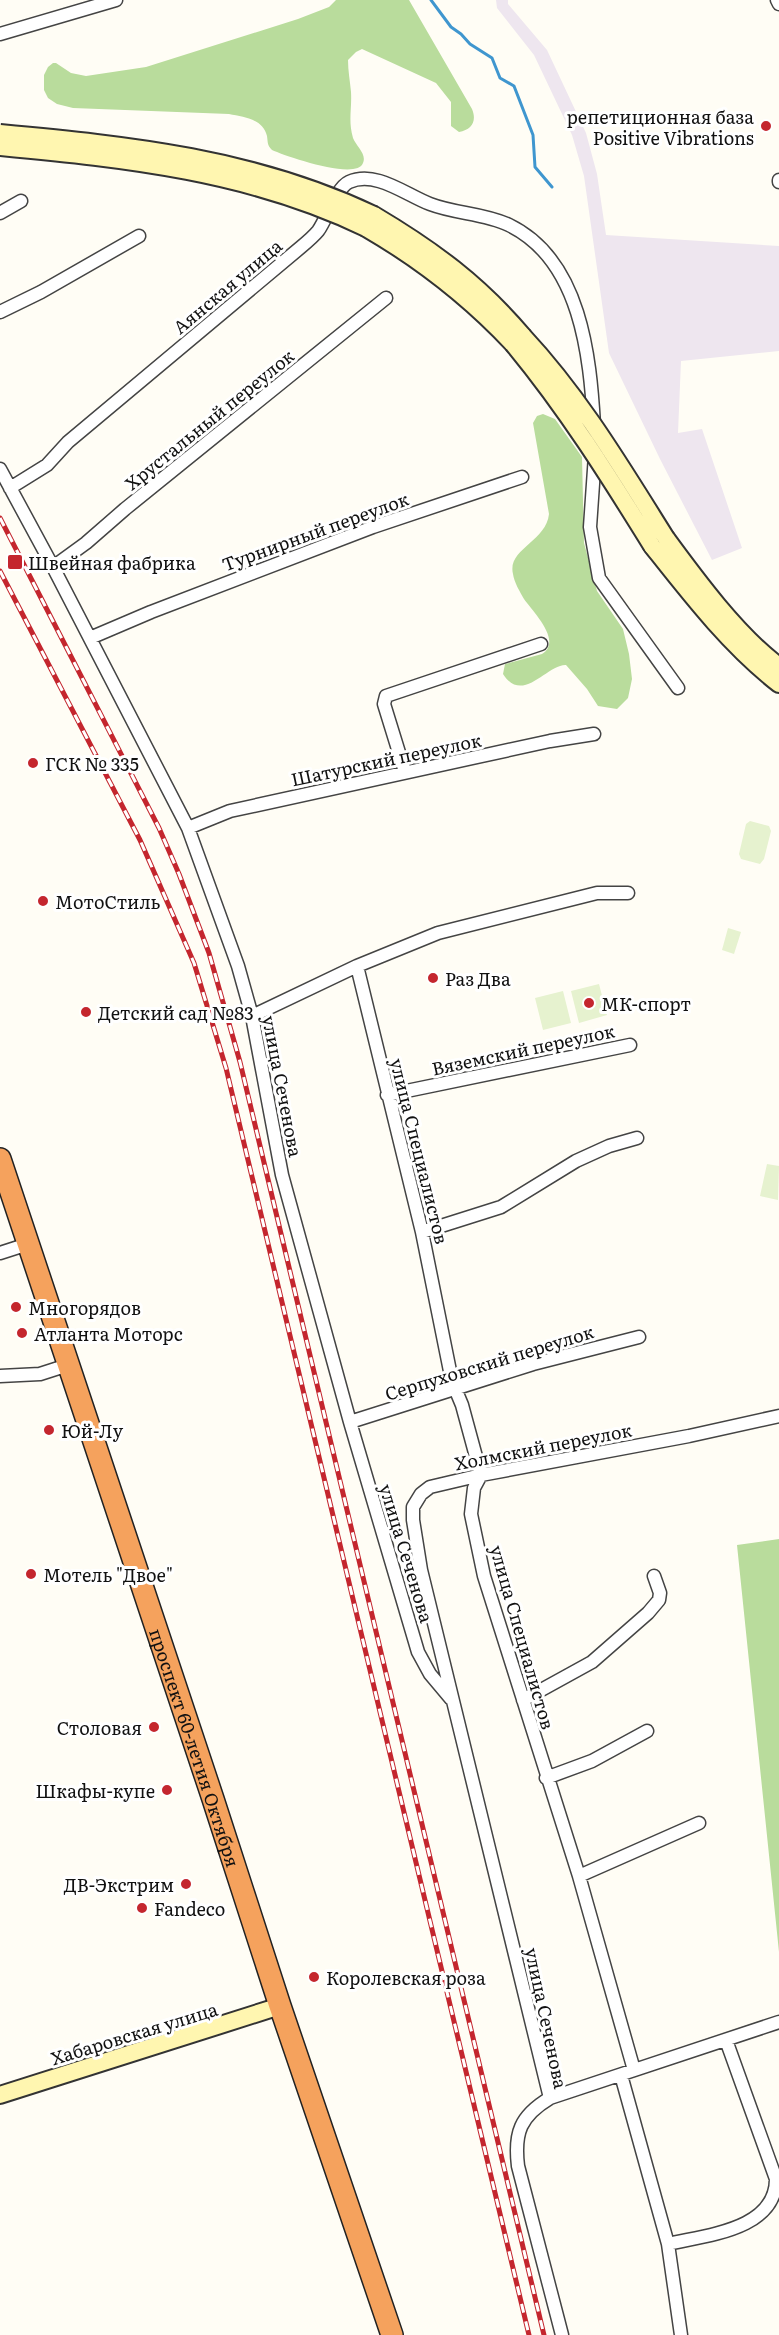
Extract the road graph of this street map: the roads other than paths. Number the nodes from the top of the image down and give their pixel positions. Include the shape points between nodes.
1 (116, 0) edge
2 (777, 0) edge
3 (779, 4) edge
4 (0, 34) edge
5 (0, 133) edge
6 (0, 147) edge
7 (21, 201) dead end
8 (0, 213) edge
9 (370, 221) junction
10 (139, 236) dead end
11 (386, 298) dead end
12 (0, 312) edge
13 (0, 470) edge
14 (522, 477) dead end
15 (9, 488) junction
16 (659, 542) junction
17 (53, 567) junction
18 (90, 638) junction
19 (541, 644) dead end
20 (779, 666) edge
21 (779, 684) edge
22 (678, 688) dead end
23 (594, 734) dead end
24 (405, 772) junction
25 (188, 828) junction
26 (628, 893) dead end
27 (357, 966) junction
28 (252, 1016) junction
29 (630, 1045) dead end
30 (387, 1095) junction
31 (637, 1138) dead end
32 (0, 1159) edge
33 (422, 1232) junction
34 (28, 1244) junction
35 (0, 1253) edge
36 (639, 1337) dead end
37 (68, 1365) junction
38 (0, 1376) edge
39 (455, 1390) junction
40 (779, 1416) edge
41 (350, 1422) junction
42 (481, 1475) junction
43 (414, 1507) joint
44 (654, 1576) dead end
45 (452, 1699) junction
46 (522, 1700) junction
47 (647, 1731) dead end
48 (546, 1778) junction
49 (699, 1823) dead end
50 (579, 1876) junction
51 (280, 2007) junction
52 (779, 2022) edge
53 (726, 2040) junction
54 (627, 2072) junction
55 (0, 2095) edge
56 (550, 2097) junction
57 (668, 2244) junction
58 (392, 2335) edge
59 (562, 2335) edge
60 (681, 2335) edge

1 - 4 street
2 - 3 street
5 - 9 main road, bridge via 80,140 206,159 295,182 344,200
6 - 9 main road, bridge via 203,173
7 - 8 street
9 - 16 main road, bridge via 518,340
10 - 12 street
11 - 17 street, Хрустальный переулок
13 - 15 street, улица Сеченова
14 - 18 street, Турнирный переулок via 373,528
15 - 17 street, улица Сеченова
15 - 22 street, Аянская улица via 46,465 68,442 301,247 317,232 340,190 349,182 358,179 386,183 433,205 510,225 533,241 554,266 571,297 584,335 590,375 596,450 590,527 599,578
16 - 20 main road
16 - 21 main road via 708,614
17 - 18 street, улица Сеченова
18 - 25 street, улица Сеченова
19 - 24 street via 386,696 384,704
23 - 24 street, Шатурский переулок
24 - 25 street, Шатурский переулок via 230,811
25 - 28 street, улица Сеченова
26 - 27 street via 597,893 482,920
27 - 28 street
27 - 30 street, улица Специалистов
28 - 41 street, улица Сеченова via 282,1175
29 - 30 street, Вяземский переулок
30 - 33 street, улица Специалистов
31 - 33 street via 576,1161 501,1207
32 - 34 highway, проспект 60-летия Октября
33 - 39 street, улица Специалистов
34 - 35 street
34 - 37 highway, проспект 60-летия Октября
36 - 39 street, Серпуховский переулок via 533,1364
37 - 38 street via 40,1374
37 - 51 highway, проспект 60-летия Октября
39 - 41 street, Серпуховский переулок
39 - 42 street, улица Специалистов
40 - 42 street, Холмский переулок
41 - 45 street, улица Сеченова via 418,1652 424,1666
42 - 43 street, Холмский переулок via 430,1487
42 - 46 street, улица Специалистов via 471,1500 471,1514 489,1598
43 - 45 street, улица Сеченова via 422,1570
44 - 46 street via 659,1600 648,1613 592,1662
45 - 56 street, улица Сеченова
46 - 48 street, улица Специалистов
47 - 48 street via 592,1761
48 - 50 street, улица Специалистов
49 - 50 street
50 - 54 street, улица Специалистов
51 - 55 main road, Хабаровская улица
51 - 58 highway, проспект 60-летия Октября
52 - 53 street
53 - 54 street
53 - 57 street via 776,2179 776,2191 764,2208 742,2226
54 - 56 street
54 - 57 street, улица Специалистов
56 - 59 street, улица Сеченова via 530,2112 520,2127 516,2146
57 - 60 street, улица Специалистов

